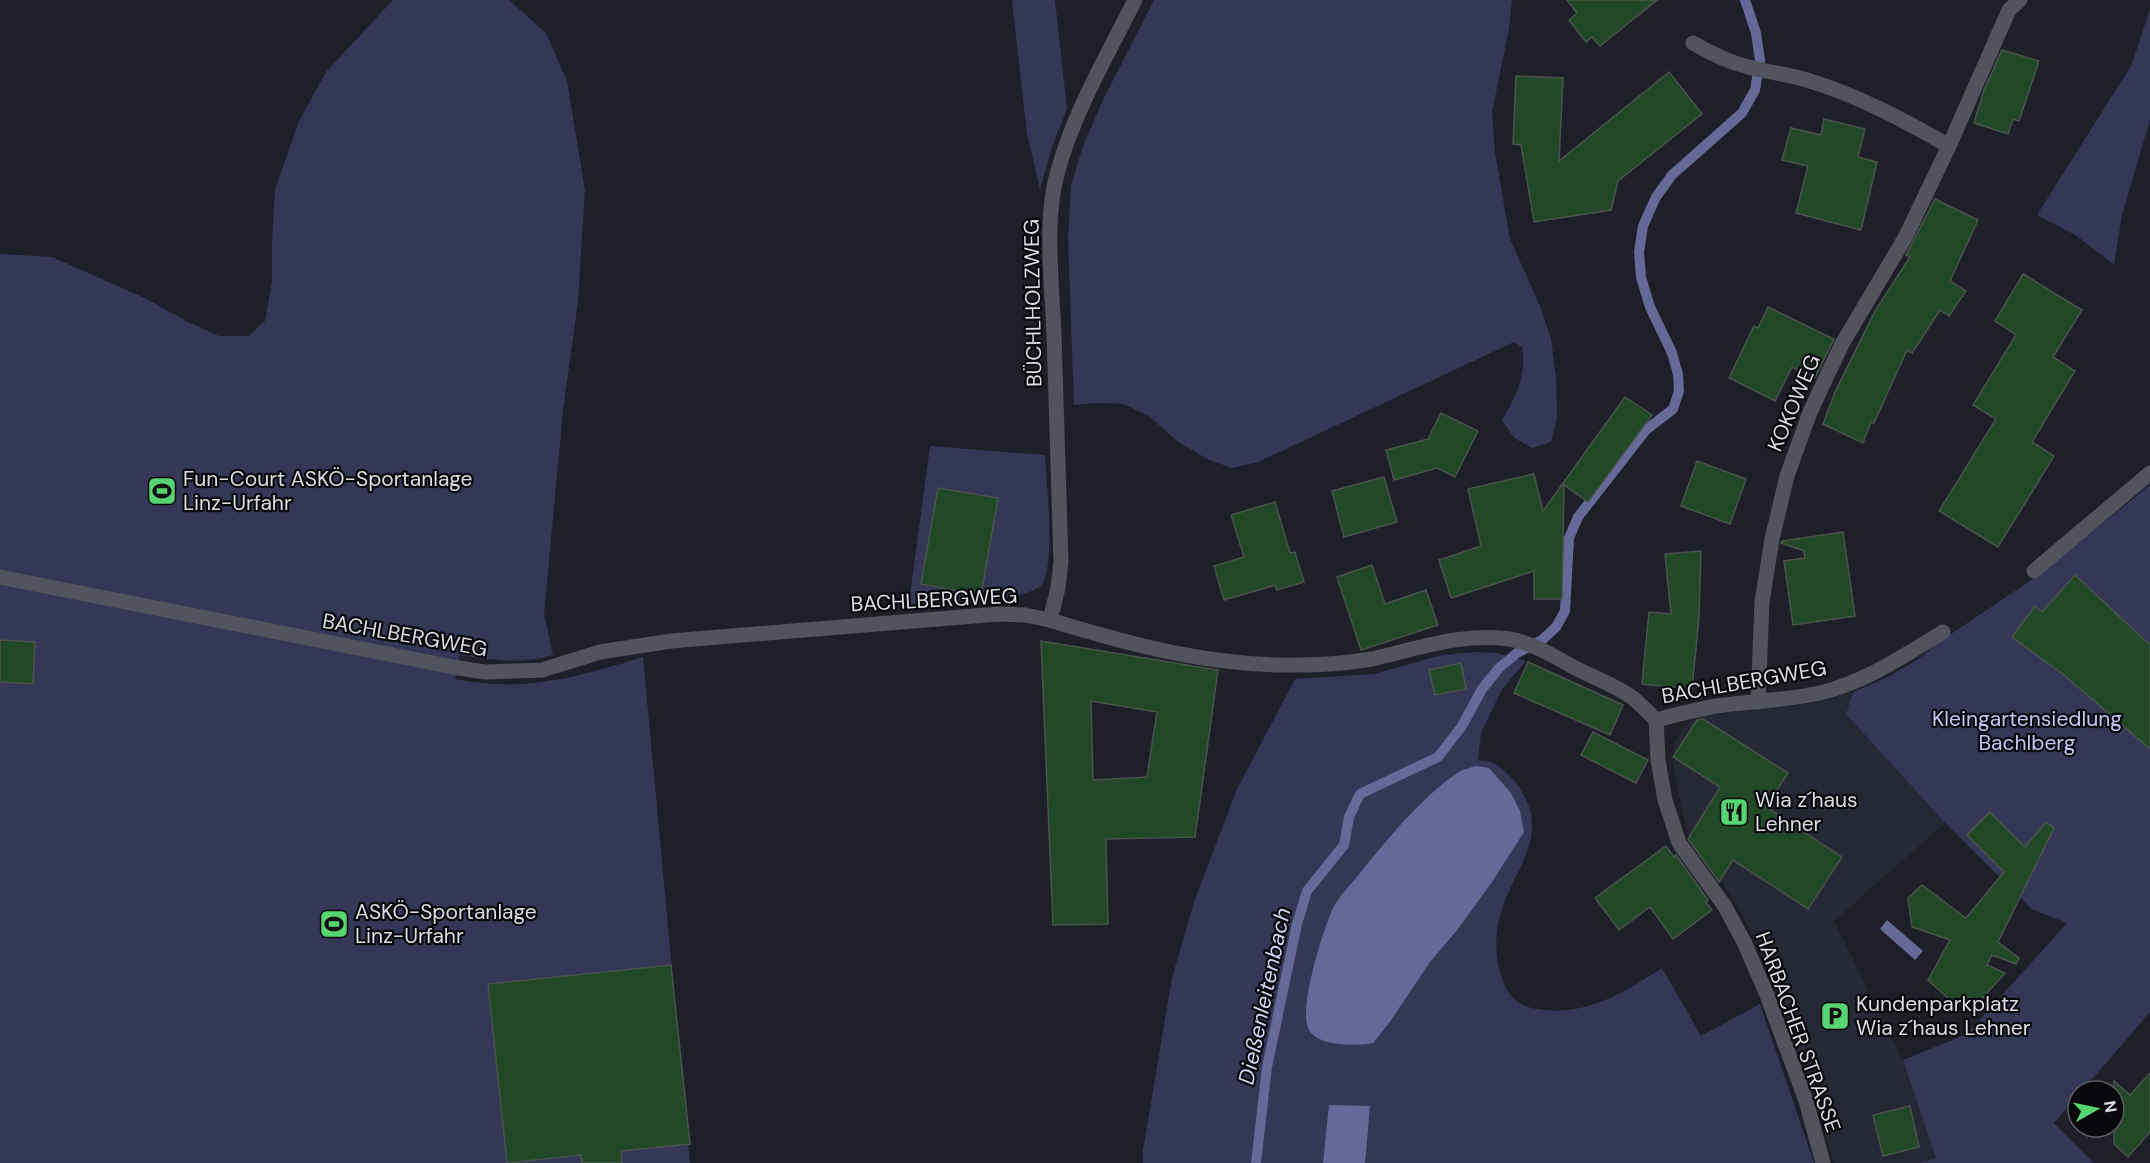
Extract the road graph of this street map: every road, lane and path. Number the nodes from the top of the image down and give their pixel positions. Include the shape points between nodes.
1 (1135, 0) edge
2 (2020, 0) edge
3 (1693, 43) dead end
4 (1949, 146) junction
5 (2150, 473) edge
6 (2034, 571) dead end
7 (0, 577) edge
8 (1050, 620) junction
9 (1943, 632) dead end
10 (1758, 702) junction
11 (1656, 720) junction
12 (1823, 1163) edge

1 - 8 street, BÜCHLHOLZWEG via 1069,137 1054,187 1051,262 1061,561
2 - 4 street, KOKOWEG via 2009,10
3 - 4 street via 1748,67 1809,81 1859,100
4 - 10 street, KOKOWEG via 1906,236 1842,344 1810,412 1787,476 1762,602
5 - 6 street
7 - 8 street, BACHLBERGWEG via 485,672 542,670 631,646 776,631 999,614
8 - 11 street, BACHLBERGWEG via 1126,643 1257,665 1337,663 1427,645 1511,639 1632,697
9 - 10 street, BACHLBERGWEG via 1857,681 1790,699
10 - 11 street, BACHLBERGWEG via 1695,709
11 - 12 street, HARBACHER STRASSE via 1665,800 1679,843 1724,905 1744,942 1806,1101

